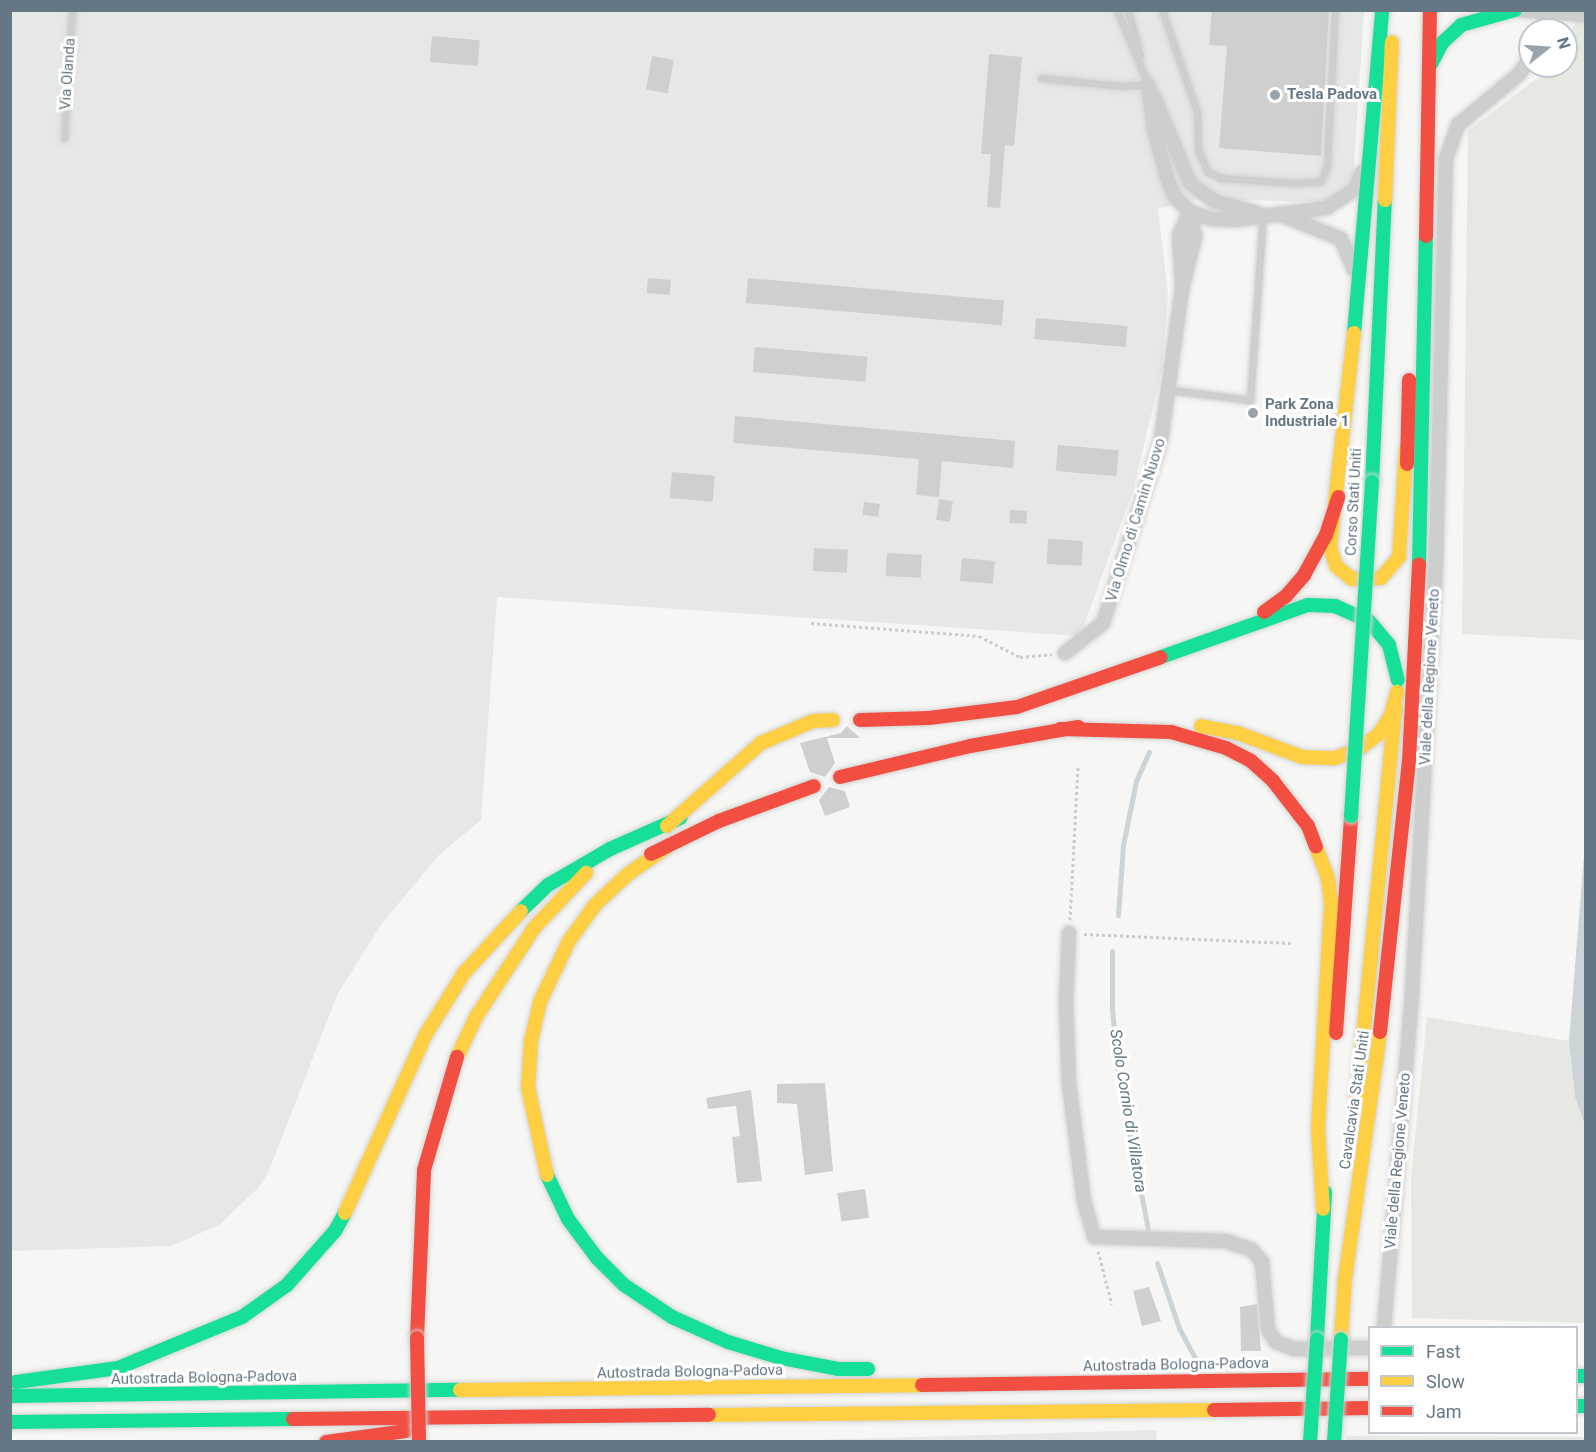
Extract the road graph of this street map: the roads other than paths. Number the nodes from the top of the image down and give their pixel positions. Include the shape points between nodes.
1 (72, 10) edge
2 (1118, 10) edge
3 (1128, 10) edge
4 (1162, 10) edge
5 (1335, 10) edge
6 (1382, 10) edge
7 (1393, 10) edge
8 (1430, 10) edge
9 (1515, 10) edge
10 (1520, 10) edge
11 (1545, 12) junction
12 (1586, 15) edge
13 (1545, 18) edge
14 (1431, 65) junction
15 (1518, 74) edge
16 (1041, 78) dead end
17 (1148, 84) junction
18 (63, 138) dead end
19 (1369, 156) junction
20 (1201, 194) junction
21 (1190, 212) junction
22 (1263, 214) junction
23 (1279, 214) junction
24 (1358, 284) junction
25 (1170, 390) junction
26 (1407, 420) junction
27 (1338, 497) junction
28 (1208, 642) junction
29 (1065, 653) road end
30 (1398, 686) junction
31 (833, 720) dead end
32 (860, 720) dead end
33 (1060, 729) junction
34 (840, 777) dead end
35 (814, 786) dead end
36 (1351, 816) joint
37 (680, 818) junction
38 (667, 847) junction
39 (569, 891) junction
40 (1069, 933) road end
41 (1323, 1209) junction
42 (1345, 1279) junction
43 (1384, 1326) edge
44 (1368, 1348) edge
45 (1288, 1365) dead end
46 (1368, 1369) edge
47 (878, 1370) dead end
48 (1368, 1379) edge
49 (10, 1382) edge
50 (10, 1396) edge
51 (1368, 1408) edge
52 (569, 1414) junction
53 (10, 1422) edge
54 (326, 1442) edge
55 (419, 1442) edge
56 (1310, 1442) edge
57 (1334, 1442) edge

1 - 18 lane, Via Olanda
2 - 17 lane
3 - 17 lane
4 - 5 lane via 1197,112 1198,150 1208,172 1221,178 1295,183 1321,181 1327,166
6 - 19 main road
7 - 36 main road, Corso Stati Uniti, bridge via 1372,482
8 - 14 main road
8 - 26 main road
9 - 14 main road via 1461,25 1442,43
10 - 11 street
11 - 12 street
11 - 13 street
14 - 42 main road, Cavalcavia Stati Uniti via 1420,554 1409,762 1386,991
15 - 43 street, Viale della Regione Veneto via 1458,125 1446,159 1436,565 1412,993
16 - 17 lane via 1122,86
17 - 20 street via 1181,166
17 - 21 street via 1154,130 1167,178 1175,197
19 - 23 street via 1355,189 1341,202 1326,208
19 - 24 main road
20 - 21 street
20 - 22 street
21 - 22 street via 1224,219
21 - 25 street, Via Olmo di Camin Nuovo via 1195,237 1182,289
22 - 23 street
22 - 25 lane via 1250,400
23 - 24 street via 1341,239 1349,251
24 - 27 main road
25 - 29 street, Via Olmo di Camin Nuovo via 1161,440 1115,593 1103,623
26 - 27 main road via 1401,548 1395,566 1381,578 1352,579 1336,566 1330,547
26 - 30 main road via 1408,537
27 - 28 main road via 1317,555 1286,596
28 - 30 main road via 1301,607 1335,606 1369,621 1384,637 1393,653
28 - 32 main road via 1017,707 929,718
30 - 33 main road via 1391,715 1371,741 1347,755 1323,760 1302,757 1238,733 1177,723 1132,721
30 - 42 main road via 1346,1194
31 - 37 main road via 813,721 761,743
33 - 34 main road
33 - 41 main road via 1171,732 1226,748 1251,761 1273,781 1308,826 1328,879 1331,904 1318,1128
35 - 38 main road via 719,821
36 - 41 main road, Cavalcavia Stati Uniti
37 - 39 main road via 588,871
37 - 49 main road via 610,849 548,885 494,937 464,973 426,1034 358,1191 335,1231 287,1285 242,1317 145,1360 118,1368
38 - 39 main road
38 - 47 main road via 628,874 595,905 569,941 540,1002 531,1041 528,1088 547,1177 568,1219 597,1258 624,1285 672,1317 728,1342 781,1358 838,1369
39 - 55 main road, bridge via 534,928 500,978 455,1061 424,1170 418,1246
40 - 44 street via 1069,1083 1084,1201 1095,1237 1225,1241 1252,1250 1262,1262 1268,1330 1276,1342 1294,1349
41 - 56 main road, Cavalcavia Stati Uniti, bridge
42 - 57 main road, Cavalcavia Stati Uniti, bridge
45 - 46 main road
48 - 50 main road, Autostrada Bologna-Padova
51 - 52 main road
52 - 53 main road
52 - 54 main road

